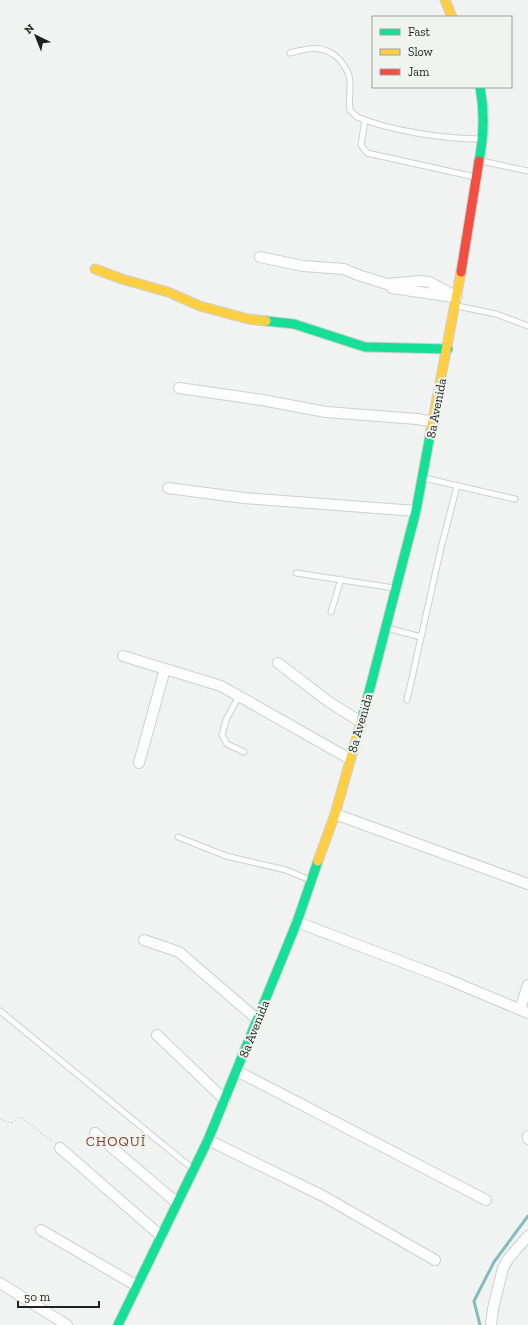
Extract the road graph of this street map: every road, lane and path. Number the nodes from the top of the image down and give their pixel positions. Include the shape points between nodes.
1 (445, 0) edge
2 (452, 16) edge
3 (290, 53) dead end
4 (480, 88) edge
5 (365, 120) junction
6 (482, 139) junction
7 (478, 161) junction
8 (528, 171) edge
9 (476, 177) junction
10 (260, 257) dead end
11 (95, 269) dead end
12 (457, 302) junction
13 (528, 326) edge
14 (448, 349) junction
15 (179, 388) dead end
16 (434, 422) junction
17 (423, 478) junction
18 (457, 486) junction
19 (168, 488) dead end
20 (515, 499) dead end
21 (416, 511) junction
22 (296, 573) dead end
23 (341, 579) junction
24 (397, 588) junction
25 (331, 612) dead end
26 (386, 628) junction
27 (421, 637) junction
28 (123, 656) dead end
29 (278, 664) dead end
30 (165, 669) junction
31 (239, 696) junction
32 (407, 700) dead end
33 (361, 722) junction
34 (244, 752) dead end
35 (350, 759) junction
36 (139, 763) dead end
37 (335, 814) junction
38 (178, 837) dead end
39 (313, 881) junction
40 (528, 884) edge
41 (297, 922) junction
42 (144, 940) dead end
43 (528, 984) edge
44 (0, 1011) edge
45 (524, 1011) edge
46 (258, 1020) junction
47 (157, 1035) dead end
48 (237, 1071) junction
49 (225, 1100) junction
50 (0, 1119) edge
51 (95, 1133) dead end
52 (528, 1136) edge
53 (528, 1139) edge
54 (208, 1140) junction
55 (60, 1148) joint
56 (194, 1170) junction
57 (486, 1200) dead end
58 (177, 1203) junction
59 (41, 1230) dead end
60 (161, 1236) junction
61 (528, 1236) edge
62 (436, 1260) dead end
63 (0, 1284) edge
64 (137, 1286) junction
65 (67, 1325) edge
66 (118, 1325) edge
67 (491, 1325) edge

1 - 2 street
3 - 5 lane via 315,48 329,51 334,55 349,75 350,110
4 - 6 street, 8a Avenida via 484,107
5 - 6 lane via 417,132
5 - 9 lane via 361,145 367,153
6 - 7 street, 8a Avenida
7 - 8 lane
7 - 9 street, 8a Avenida
9 - 12 street, 8a Avenida
10 - 12 street via 303,266 344,269 358,275 370,285
11 - 14 street via 168,292 200,306 248,319 294,324 365,347
12 - 13 lane
12 - 14 street, 8a Avenida
14 - 16 street, 8a Avenida
15 - 16 street via 326,412
16 - 17 street, 8a Avenida
17 - 18 lane
17 - 21 street, 8a Avenida
18 - 20 lane
18 - 27 lane
19 - 21 street via 244,498
21 - 24 street, 8a Avenida
22 - 23 lane
23 - 24 lane
23 - 25 lane
24 - 26 street, 8a Avenida
26 - 27 lane
26 - 33 street, 8a Avenida
27 - 32 lane
28 - 30 street
29 - 33 street
30 - 31 street via 221,686
30 - 36 street
31 - 34 lane via 226,720 222,735 227,744
31 - 35 street
33 - 35 street, 8a Avenida
35 - 37 street, 8a Avenida
37 - 39 street, 8a Avenida
37 - 40 street via 446,852
38 - 39 lane via 226,856 286,870
39 - 41 street, 8a Avenida
41 - 45 street
41 - 46 street, 8a Avenida
42 - 46 street via 179,952
43 - 45 street
44 - 56 lane
46 - 48 street, 8a Avenida
47 - 49 street
48 - 49 street, 8a Avenida
48 - 57 street
49 - 54 street, 8a Avenida
50 - 55 path via 11,1124 21,1117
51 - 58 street
52 - 53 street
54 - 56 street, 8a Avenida
54 - 62 street via 323,1196
55 - 60 street
56 - 58 street, 8a Avenida
58 - 60 street, 8a Avenida
59 - 64 street
60 - 64 street, 8a Avenida
61 - 67 street via 503,1268
63 - 65 street
64 - 66 street, 8a Avenida

